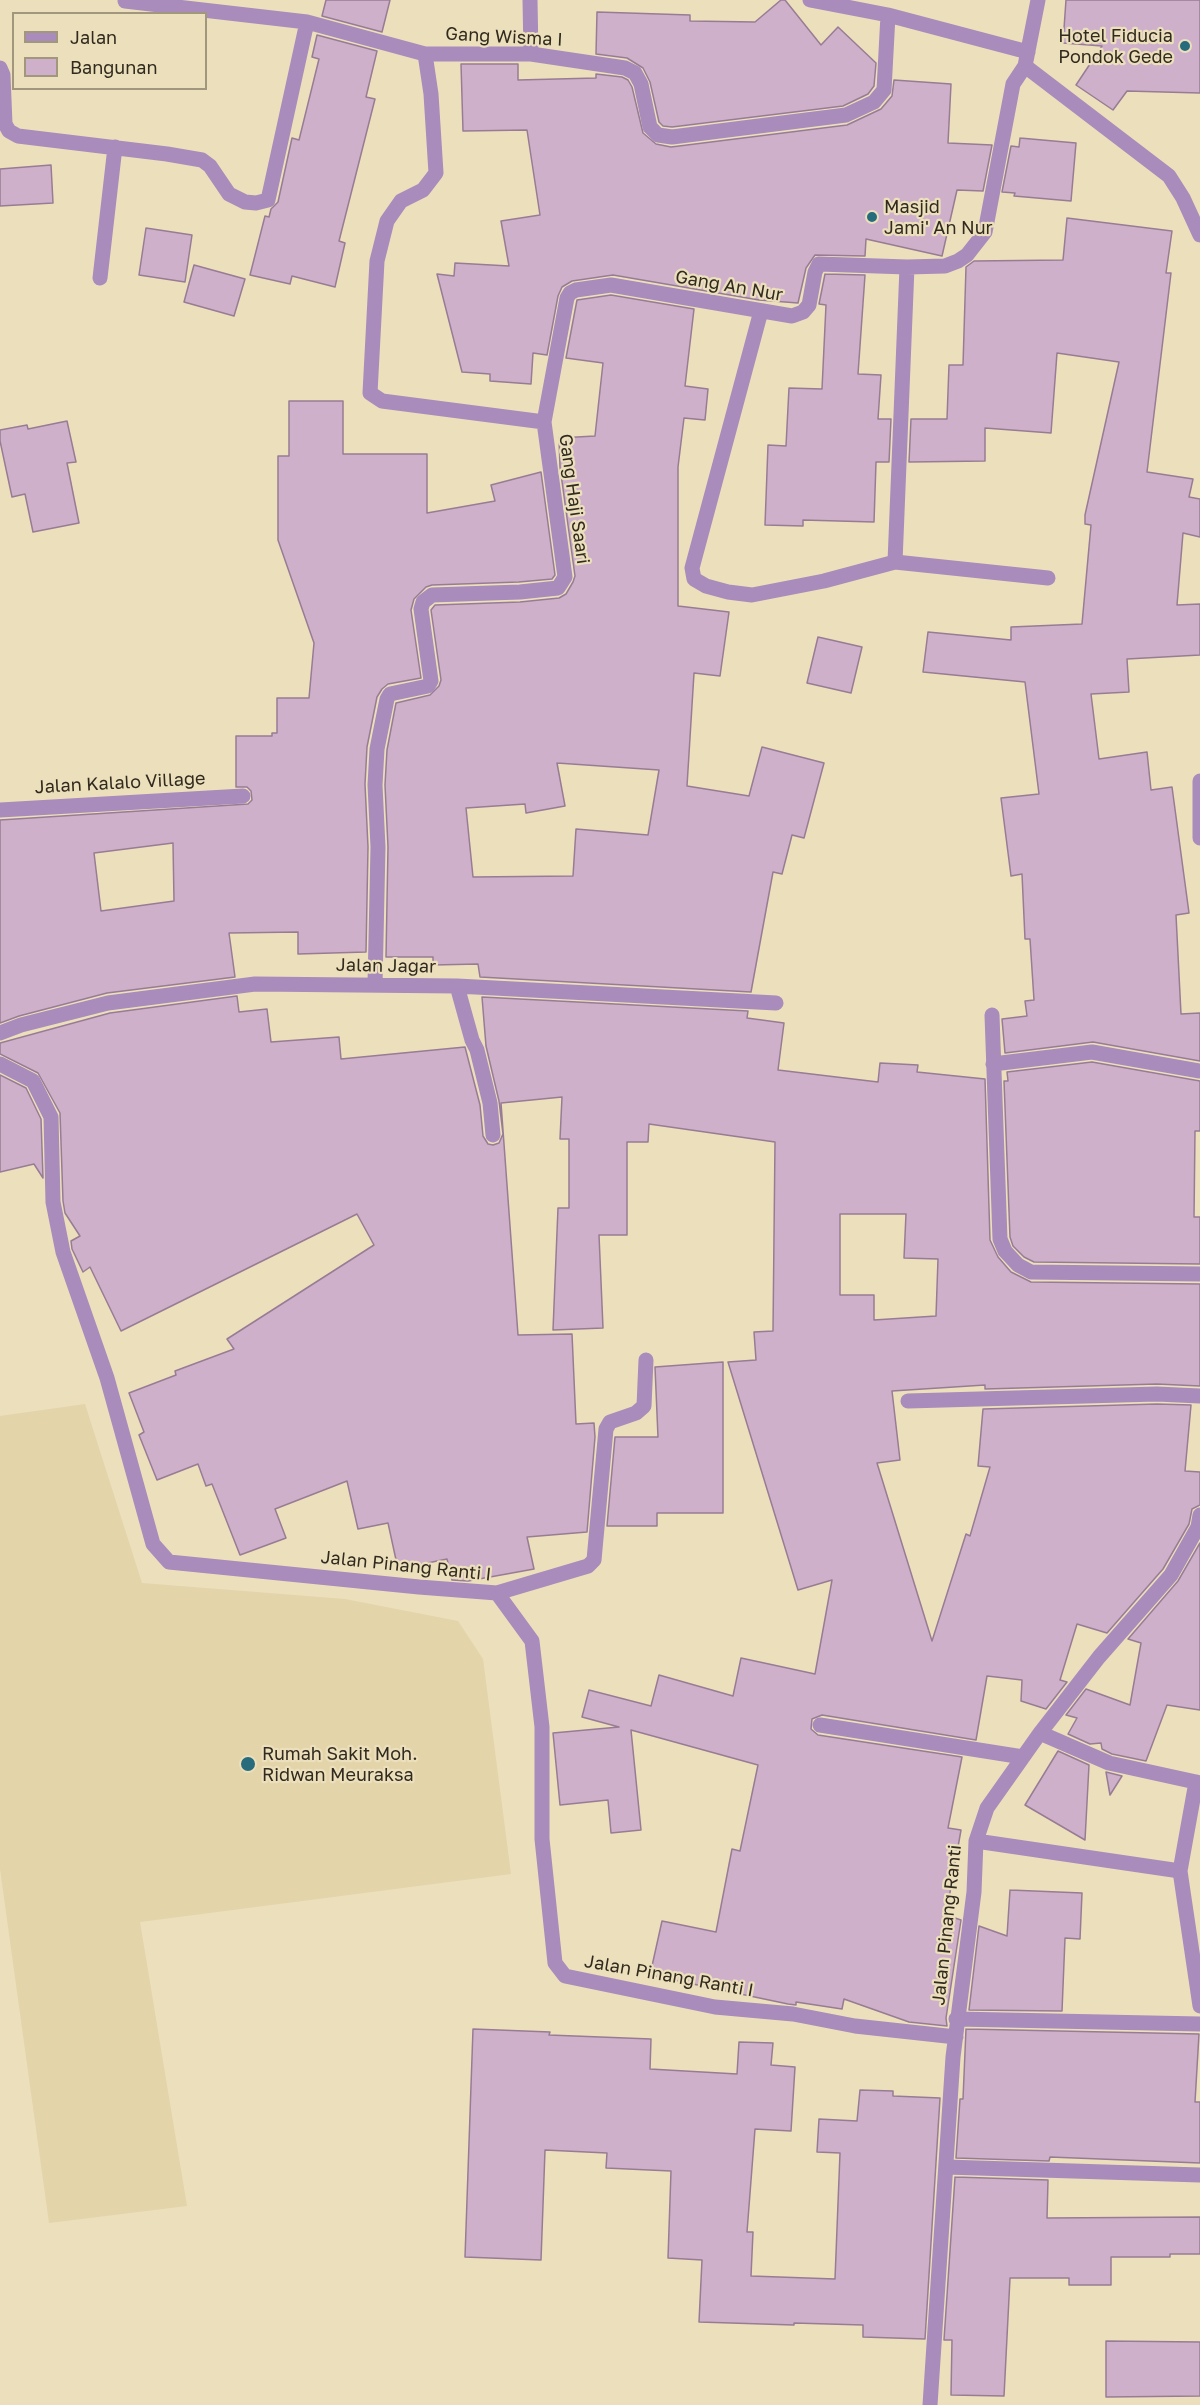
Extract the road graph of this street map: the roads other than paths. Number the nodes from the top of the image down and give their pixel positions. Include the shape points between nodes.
1 (530, 0) edge
2 (810, 0) edge
3 (1038, 0) edge
4 (125, 1) edge
5 (228, 6) edge
6 (888, 15) junction
7 (306, 22) junction
8 (425, 54) junction
9 (531, 54) junction
10 (1027, 59) junction
11 (0, 68) edge
12 (115, 147) junction
13 (1200, 235) edge
14 (907, 267) junction
15 (100, 278) dead end
16 (570, 293) joint
17 (761, 311) junction
18 (544, 422) junction
19 (895, 562) junction
20 (1048, 578) dead end
21 (1200, 781) edge
22 (243, 796) dead end
23 (0, 810) edge
24 (1200, 838) edge
25 (375, 985) junction
26 (457, 986) junction
27 (776, 1003) dead end
28 (992, 1016) dead end
29 (0, 1033) edge
30 (0, 1064) edge
31 (993, 1064) junction
32 (1200, 1071) edge
33 (493, 1135) dead end
34 (1200, 1274) edge
35 (646, 1360) dead end
36 (1200, 1396) edge
37 (908, 1401) dead end
38 (1200, 1515) edge
39 (497, 1593) junction
40 (820, 1725) dead end
41 (1040, 1733) junction
42 (1023, 1758) junction
43 (1198, 1783) edge
44 (976, 1841) junction
45 (1180, 1871) junction
46 (1200, 2006) edge
47 (956, 2019) junction
48 (1200, 2024) edge
49 (956, 2037) junction
50 (946, 2167) junction
51 (1200, 2175) edge
52 (930, 2405) edge

1 - 9 street
2 - 6 street
3 - 10 street
4 - 5 street
5 - 7 street
6 - 9 street, Gang Wisma I via 884,90 874,102 846,115 672,137 658,135 650,127 635,73 625,68
6 - 10 street
7 - 8 street
7 - 12 street via 268,200 245,202 229,194 202,160
8 - 9 street, Gang Wisma I
8 - 18 street, Gang Wisma I via 436,173 423,190 401,201 387,221 377,261 370,393 382,401
10 - 13 street via 1169,176
10 - 14 street, Gang An Nur via 1013,84 985,232 958,261 945,266
11 - 12 street via 9,131 18,136
12 - 15 street
14 - 17 street, Gang An Nur via 819,264 809,305 803,312 792,316
14 - 19 street
16 - 17 street, Gang An Nur via 611,285
16 - 18 street, Gang Haji Saari
17 - 19 street via 692,568 694,579 706,586 752,595
18 - 25 street, Gang Haji Saari via 566,571 562,583 558,588 520,592 426,597 421,609 431,681 428,686 394,692 387,699 375,785
19 - 20 street
21 - 24 street
22 - 23 street, Jalan Kalalo Village
25 - 26 street, Jalan Jagar
25 - 29 street, Jalan Jagar via 255,984 119,1001
26 - 27 street, Jalan Jagar
26 - 33 street via 490,1103
28 - 31 street
30 - 39 street, Jalan Pinang Ranti I via 33,1080 51,1117 53,1202 63,1252 107,1378 153,1544 169,1562
31 - 32 street via 1092,1052
31 - 34 street via 1000,1239 1018,1265 1031,1272
35 - 39 street via 644,1406 610,1422 606,1429 594,1560 588,1566
36 - 37 street
38 - 41 street, Jalan Pinang Ranti via 1198,1527 1171,1575 1099,1657
39 - 49 street, Jalan Pinang Ranti I via 532,1641 543,1727 542,1839 555,1963 566,1976 715,2007
40 - 42 street
41 - 42 street, Jalan Pinang Ranti
41 - 43 street via 1109,1763
42 - 44 street, Jalan Pinang Ranti via 987,1808
43 - 45 street
44 - 45 street
44 - 47 street, Jalan Pinang Ranti via 974,1892
45 - 46 street
47 - 48 street
47 - 49 street, Jalan Pinang Ranti
49 - 50 street, Jalan Pinang Ranti
50 - 51 street
50 - 52 street, Jalan Pinang Ranti

